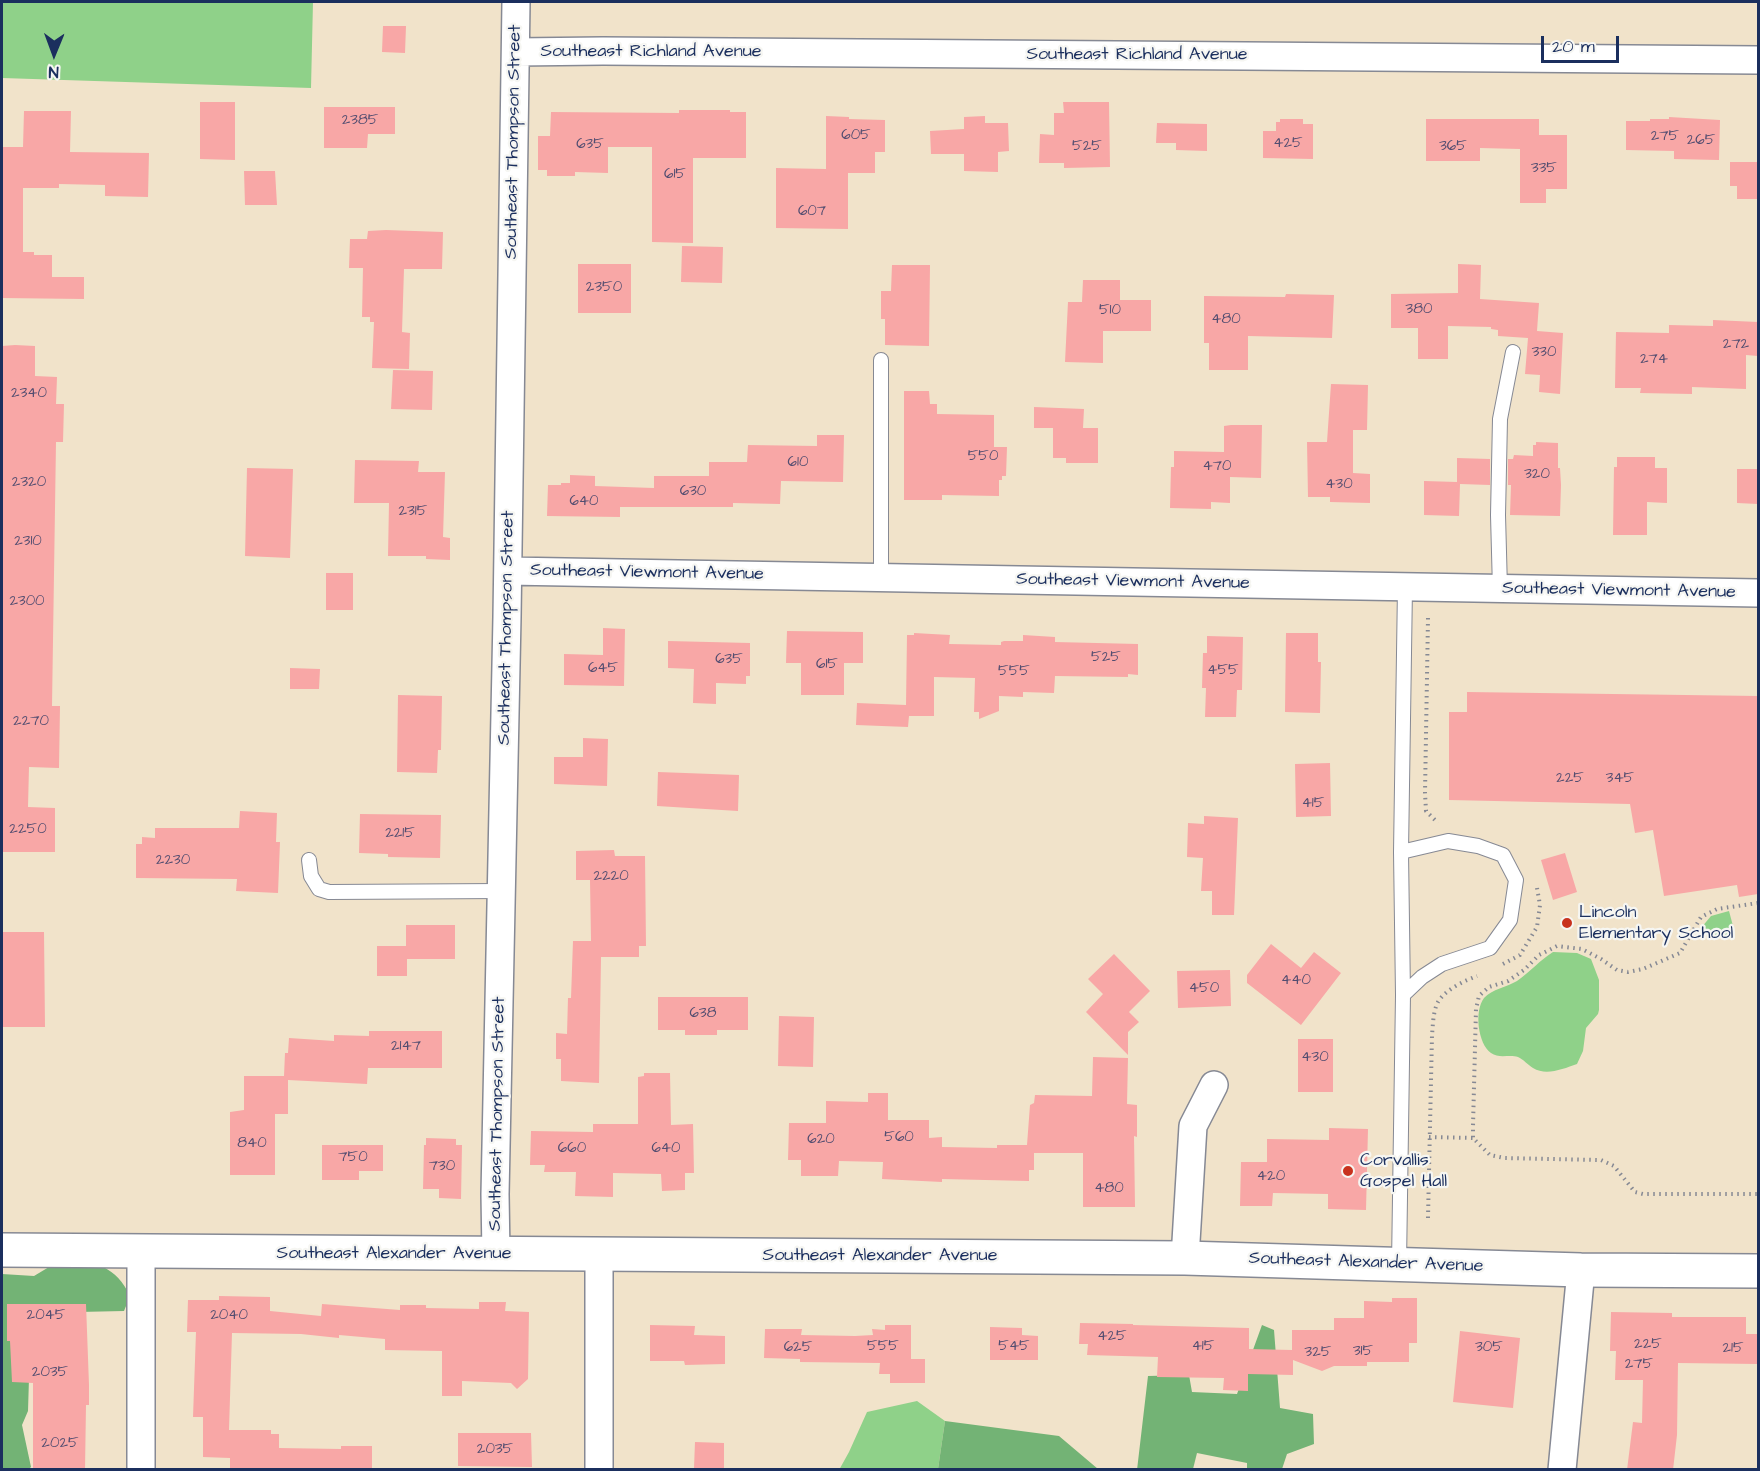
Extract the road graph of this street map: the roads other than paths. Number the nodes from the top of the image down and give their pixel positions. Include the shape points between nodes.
1 (516, 2) edge
2 (516, 52) junction
3 (1758, 60) edge
4 (1513, 352) dead end
5 (881, 360) dead end
6 (508, 571) junction
7 (882, 578) junction
8 (1405, 587) junction
9 (1500, 589) junction
10 (1758, 593) edge
11 (1401, 852) junction
12 (309, 860) dead end
13 (502, 891) junction
14 (1403, 995) junction
15 (1214, 1085) dead end
16 (2, 1250) edge
17 (141, 1252) junction
18 (496, 1255) junction
19 (599, 1256) junction
20 (1185, 1258) junction
21 (1399, 1264) junction
22 (1581, 1270) junction
23 (1758, 1271) edge
24 (141, 1470) edge
25 (599, 1470) edge
26 (1562, 1470) edge

1 - 2 street, Southeast Thompson Street
2 - 3 street, Southeast Richland Avenue
2 - 6 street, Southeast Thompson Street
4 - 9 lane via 1500,419
5 - 7 lane
6 - 7 street, Southeast Viewmont Avenue
6 - 13 street, Southeast Thompson Street
7 - 8 street, Southeast Viewmont Avenue
8 - 9 street, Southeast Viewmont Avenue
8 - 11 lane
9 - 10 street, Southeast Viewmont Avenue
11 - 14 lane
11 - 14 lane via 1448,841 1478,846 1503,855 1516,880 1510,920 1490,948 1442,964
12 - 13 lane via 311,876 319,890 329,892
13 - 18 street, Southeast Thompson Street
14 - 21 lane
15 - 20 street via 1193,1126
16 - 17 street, Southeast Alexander Avenue
17 - 18 street, Southeast Alexander Avenue
17 - 24 street
18 - 19 street, Southeast Alexander Avenue
19 - 20 street, Southeast Alexander Avenue
19 - 25 street
20 - 21 street, Southeast Alexander Avenue
21 - 22 street, Southeast Alexander Avenue
22 - 23 street, Southeast Alexander Avenue
22 - 26 street

